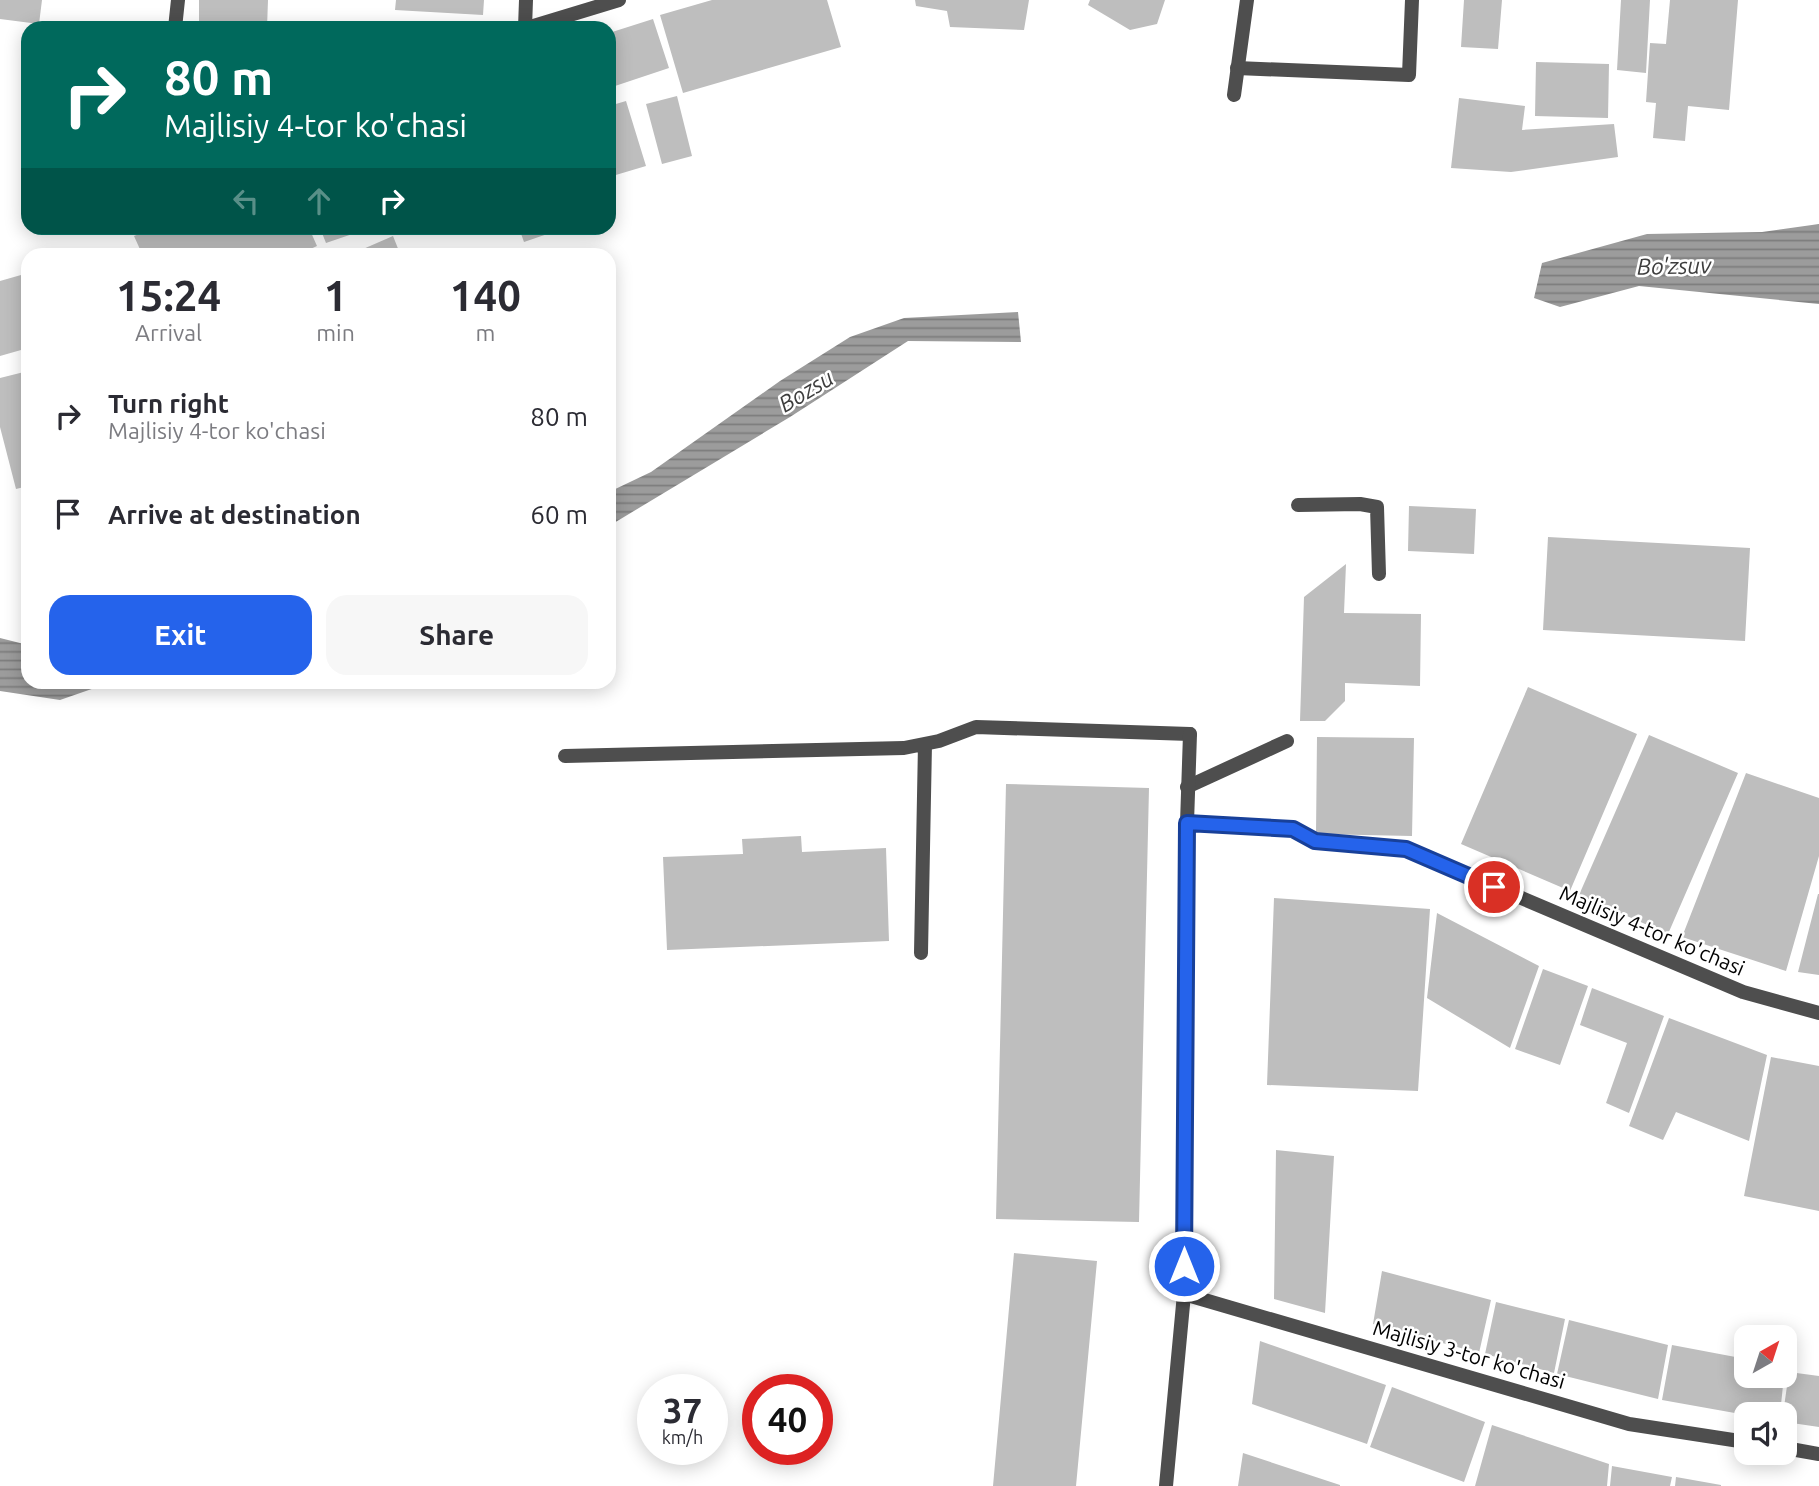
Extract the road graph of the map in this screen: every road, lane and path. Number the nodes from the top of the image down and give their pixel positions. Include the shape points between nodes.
1 (178, 0) edge
2 (526, 0) edge
3 (619, 0) edge
4 (1247, 0) edge
5 (1412, 0) edge
6 (176, 21) edge
7 (526, 21) edge
8 (549, 21) edge
9 (1237, 68) junction
10 (1234, 95) dead end
11 (1298, 505) dead end
12 (1379, 574) dead end
13 (1287, 741) dead end
14 (925, 744) junction
15 (565, 756) dead end
16 (1187, 788) junction
17 (1187, 823) junction
18 (921, 953) dead end
19 (1819, 1013) edge
20 (1184, 1294) junction
21 (1734, 1440) edge
22 (1797, 1450) edge
23 (1819, 1454) edge
24 (1166, 1486) edge

1 - 6 street
2 - 7 street
3 - 8 street
4 - 9 street
5 - 9 street via 1409,75
9 - 10 street
11 - 12 street via 1377,507
13 - 16 street
14 - 15 street
14 - 16 street via 976,727 1190,734
14 - 18 street
16 - 17 street
17 - 19 street, Majlisiy 4-tor ko'chasi via 1293,829 1315,841 1406,849 1743,992
17 - 20 street
20 - 21 street, Majlisiy 3-tor ko'chasi via 1629,1424
20 - 24 street
22 - 23 street

